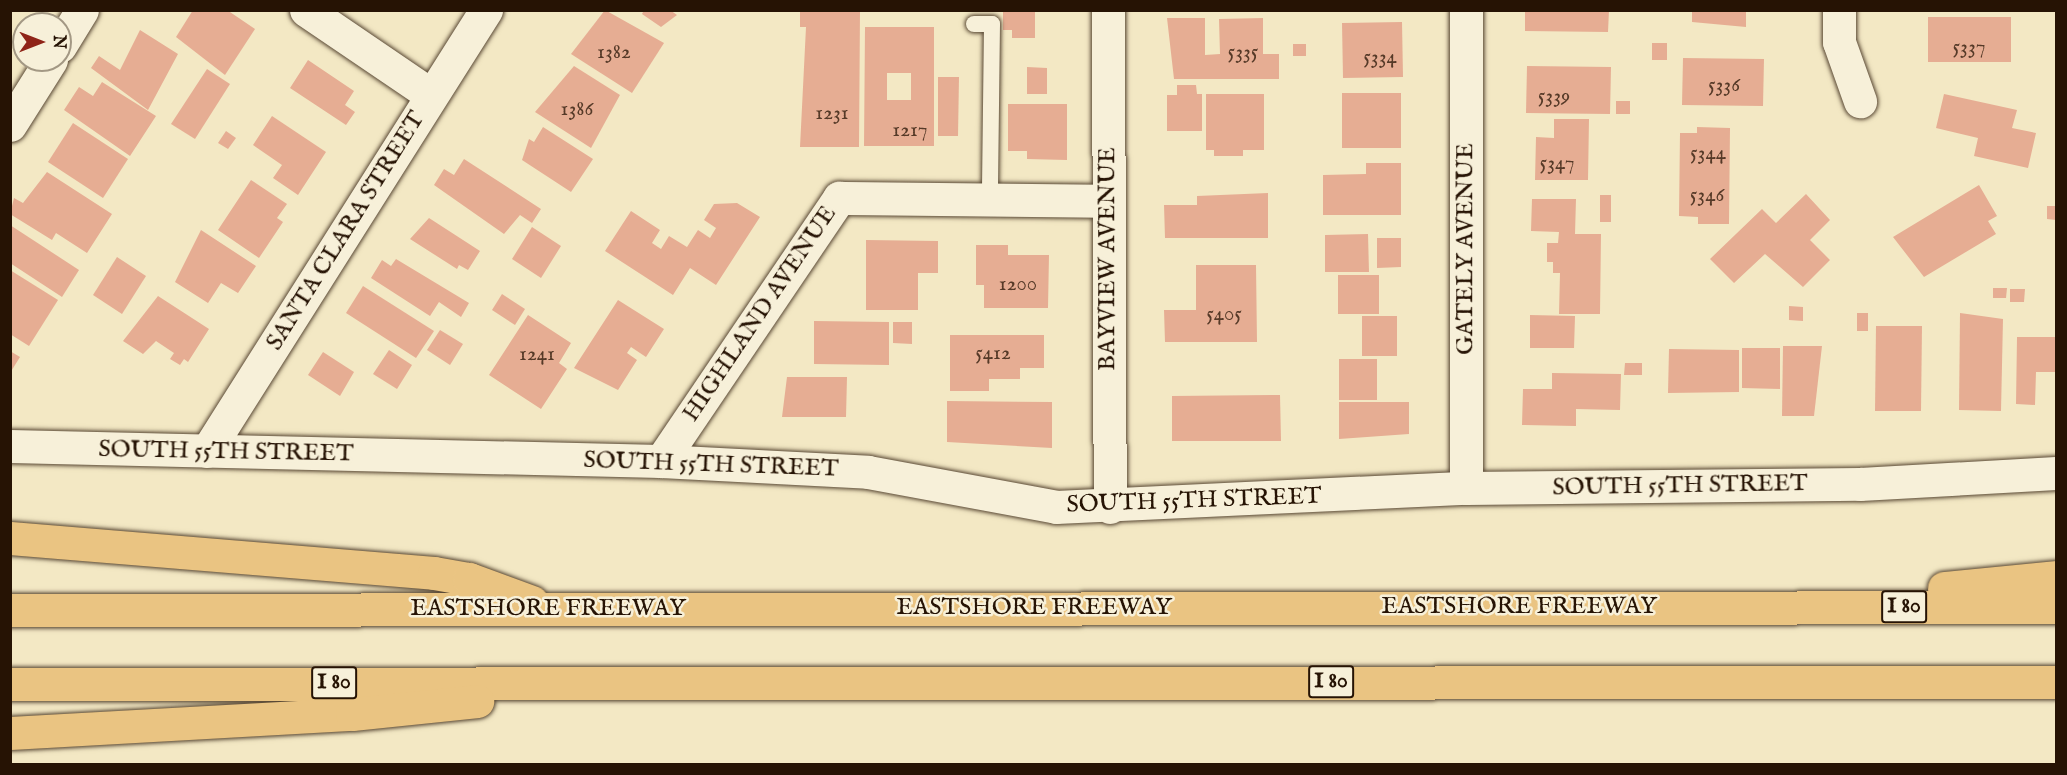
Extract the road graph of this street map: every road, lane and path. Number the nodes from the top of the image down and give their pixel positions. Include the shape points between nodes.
1 (82, 10) edge
2 (306, 10) edge
3 (486, 10) edge
4 (1108, 10) edge
5 (1466, 10) edge
6 (1839, 10) edge
7 (974, 24) dead end
8 (72, 26) edge
9 (43, 72) edge
10 (432, 94) junction
11 (1860, 101) dead end
12 (10, 125) edge
13 (990, 200) junction
14 (1108, 201) junction
15 (10, 447) edge
16 (207, 452) junction
17 (661, 461) junction
18 (2056, 473) edge
19 (1466, 488) junction
20 (1110, 507) junction
21 (10, 538) edge
22 (2056, 577) edge
23 (1751, 607) junction
24 (2056, 607) edge
25 (551, 609) junction
26 (10, 610) edge
27 (658, 682) junction
28 (2003, 682) junction
29 (2056, 682) edge
30 (10, 684) edge
31 (2056, 700) edge
32 (10, 733) edge

1 - 8 street
2 - 10 street
3 - 10 street, SANTA CLARA STREET
4 - 14 street, BAYVIEW AVENUE
5 - 19 street, GATELY AVENUE
6 - 11 street via 1839,42
7 - 13 lane via 992,24
9 - 12 street
10 - 16 street, SANTA CLARA STREET
13 - 14 street
13 - 17 street, HIGHLAND AVENUE via 839,198
14 - 20 street, BAYVIEW AVENUE
15 - 16 street, SOUTH 55TH STREET
16 - 17 street, SOUTH 55TH STREET
17 - 20 street, SOUTH 55TH STREET via 868,472 1056,507
18 - 19 street, SOUTH 55TH STREET via 1860,484
19 - 20 street, SOUTH 55TH STREET
21 - 25 highway via 434,573 470,579
22 - 23 highway
23 - 24 highway, EASTSHORE FREEWAY / I 80
23 - 25 highway, EASTSHORE FREEWAY / I 80
25 - 26 highway, EASTSHORE FREEWAY / I 80
27 - 28 highway, I 80
27 - 30 highway, I 80
27 - 32 highway via 352,714
28 - 29 highway, I 80
28 - 31 highway

